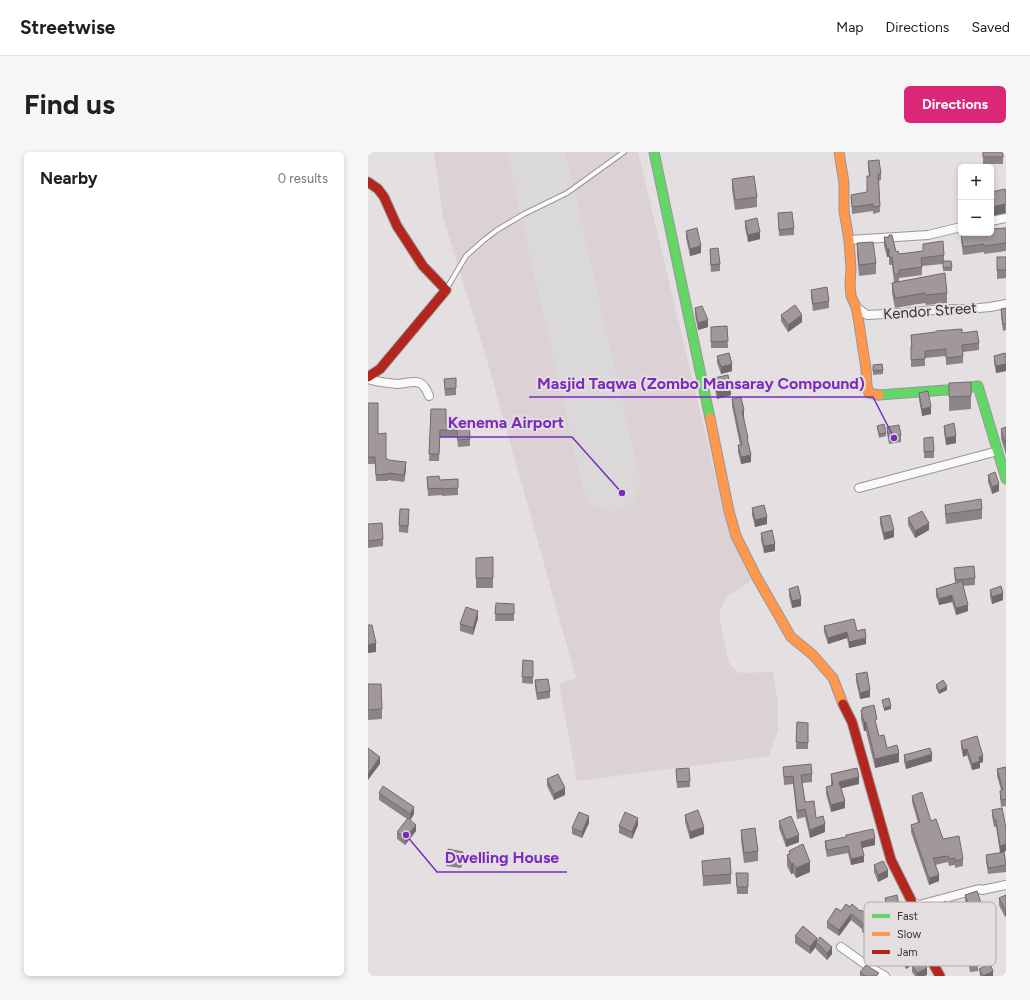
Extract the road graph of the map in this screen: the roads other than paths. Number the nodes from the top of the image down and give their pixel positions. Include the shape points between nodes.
1 (624, 152) edge
2 (654, 152) edge
3 (839, 152) edge
4 (368, 182) edge
5 (1006, 218) edge
6 (994, 220) edge
7 (958, 229) edge
8 (849, 240) junction
9 (446, 290) junction
10 (1006, 304) edge
11 (856, 307) junction
12 (368, 378) edge
13 (429, 396) dead end
14 (998, 451) junction
15 (1006, 479) edge
16 (859, 488) dead end
17 (1006, 885) edge
18 (912, 902) edge
19 (930, 902) edge
20 (841, 946) dead end
21 (864, 963) edge
22 (868, 966) edge
23 (934, 966) edge
24 (885, 976) edge
25 (940, 976) edge

1 - 9 lane via 567,193 497,230 471,250
2 - 18 street via 736,536 791,637 813,655 833,678 852,722 891,860
3 - 8 street
4 - 9 street via 384,197 397,226 423,266
5 - 6 street
7 - 8 street via 928,235
8 - 11 street via 850,290
9 - 12 street via 380,369
10 - 11 street, Kendor Street via 867,315
11 - 14 street via 869,393 882,395 978,386
12 - 13 street via 384,383 416,382 427,389
14 - 15 street
14 - 16 street
17 - 19 street via 979,889
20 - 21 street
22 - 24 street
23 - 25 street

